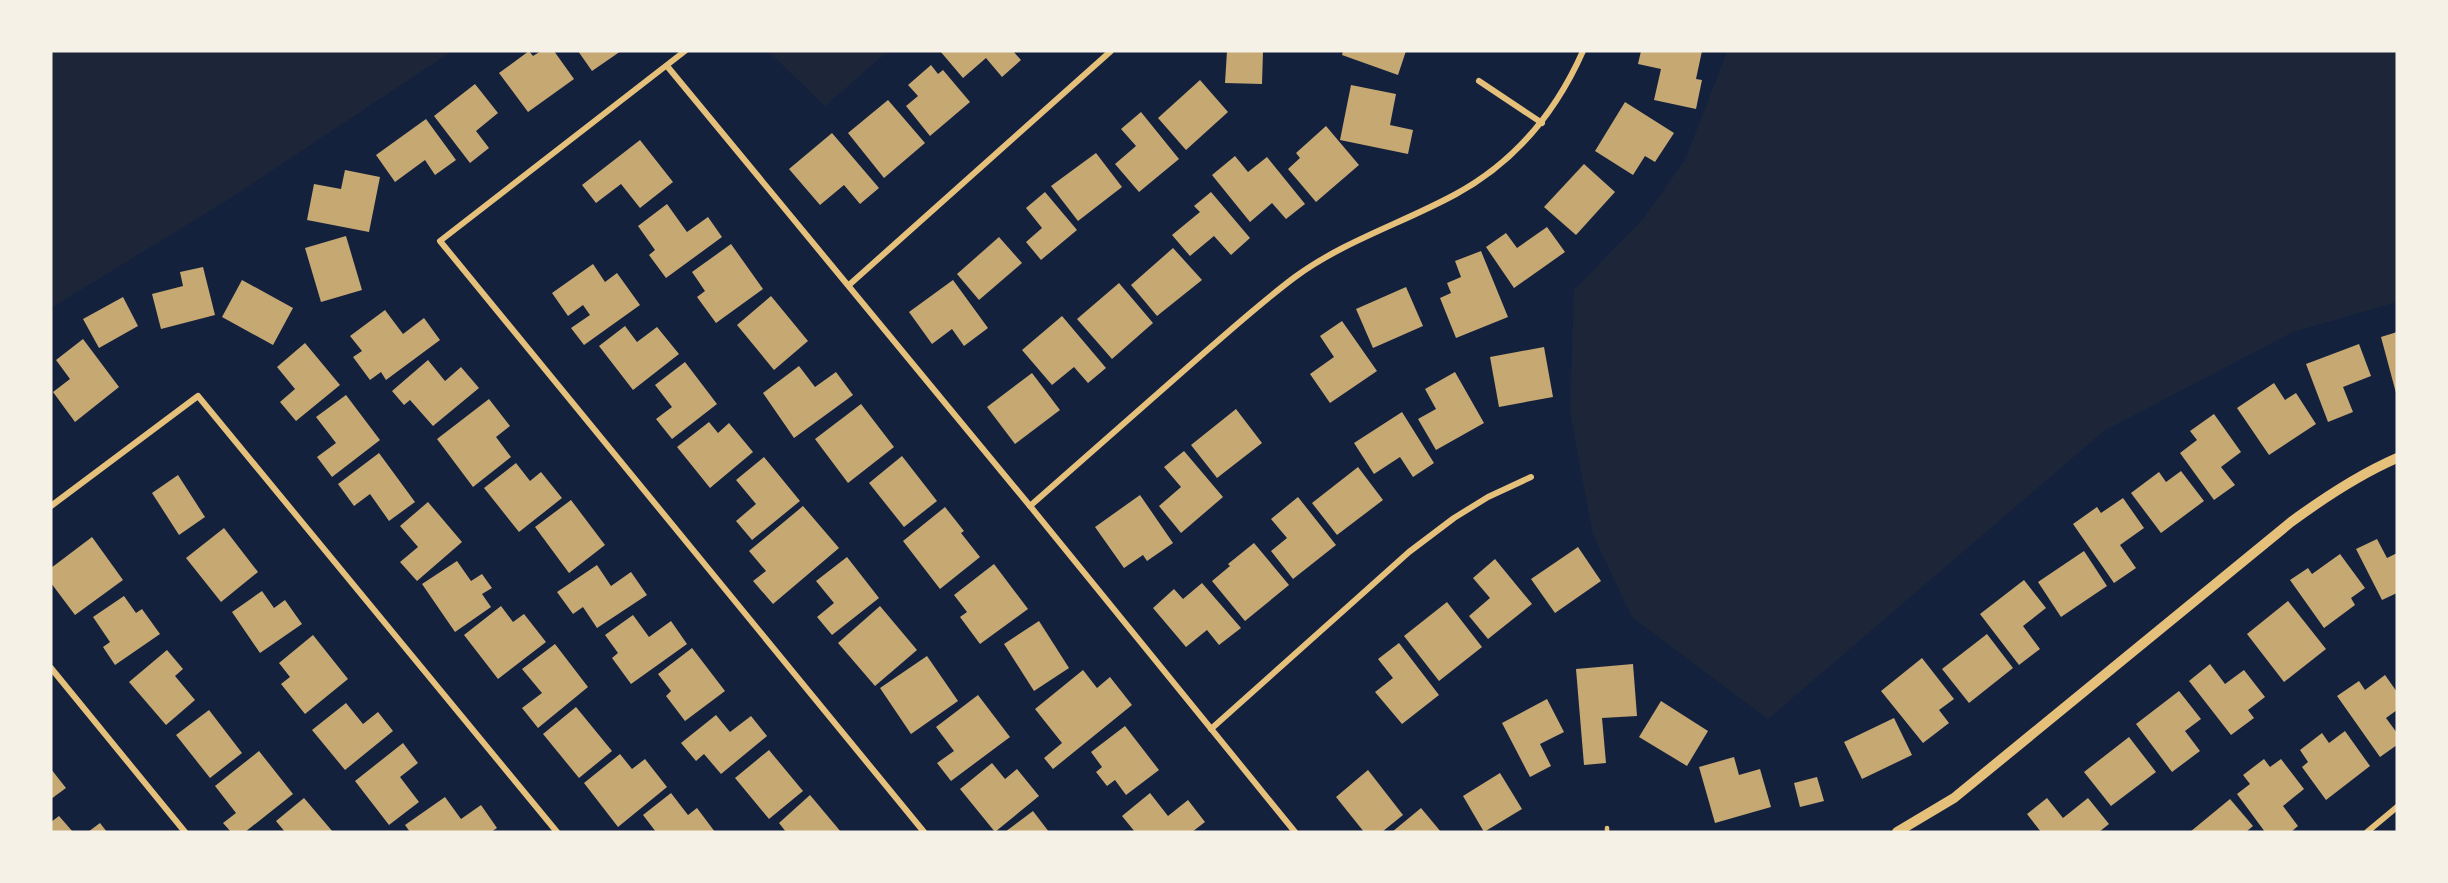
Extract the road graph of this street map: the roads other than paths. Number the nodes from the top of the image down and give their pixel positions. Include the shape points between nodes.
1 (685, 51) edge
2 (1111, 51) edge
3 (1583, 51) edge
4 (668, 66) junction
5 (1479, 81) dead end
6 (1542, 123) junction
7 (849, 285) junction
8 (2397, 458) edge
9 (1531, 477) dead end
10 (51, 506) edge
11 (1030, 506) junction
12 (51, 668) edge
13 (1211, 729) junction
14 (2397, 807) edge
15 (185, 832) edge
16 (557, 832) edge
17 (924, 832) edge
18 (1295, 832) edge
19 (1898, 832) edge
20 (2367, 832) edge

1 - 4 street
2 - 7 street
3 - 6 street via 1568,84
4 - 7 street
4 - 17 street via 440,241
5 - 6 street
6 - 11 street via 1523,145 1455,195 1366,236 1297,276 1239,322
7 - 11 street
8 - 19 street via 2366,472 2300,515 1954,798
9 - 13 street via 1488,497 1409,552
10 - 16 street via 198,396
11 - 13 street
12 - 15 street
13 - 18 street
14 - 20 street

